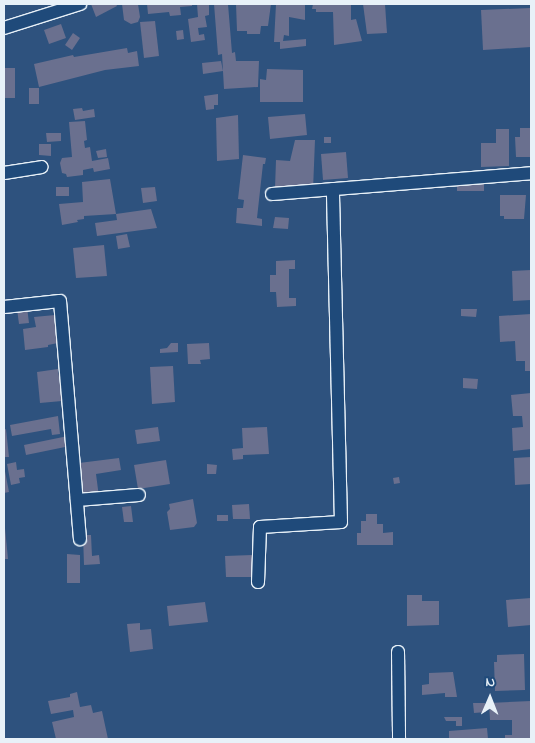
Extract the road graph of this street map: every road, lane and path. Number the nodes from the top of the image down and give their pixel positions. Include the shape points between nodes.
1 (80, 4) edge
2 (4, 28) edge
3 (42, 167) dead end
4 (531, 172) edge
5 (4, 173) edge
6 (332, 189) junction
7 (272, 194) dead end
8 (4, 307) edge
9 (139, 495) dead end
10 (77, 500) junction
11 (80, 539) dead end
12 (258, 582) dead end
13 (398, 652) dead end
14 (399, 739) edge

1 - 2 street
3 - 5 street
4 - 6 street
6 - 7 street
6 - 12 street via 341,522 260,527
8 - 10 street via 60,301
9 - 10 street
10 - 11 street
13 - 14 street

